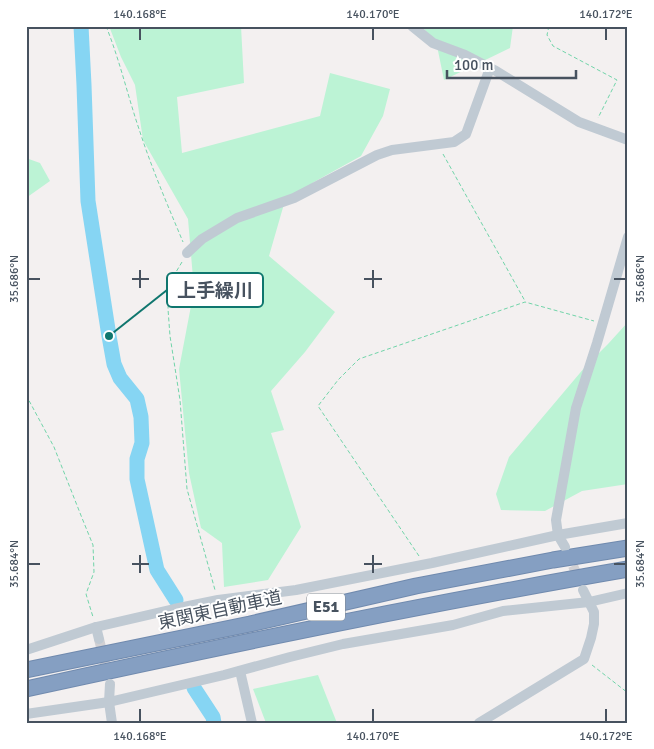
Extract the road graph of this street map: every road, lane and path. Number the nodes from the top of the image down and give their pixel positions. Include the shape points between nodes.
1 (106, 26) edge
2 (412, 26) edge
3 (549, 26) edge
4 (490, 68) junction
5 (593, 128) junction
6 (628, 140) edge
7 (437, 144) junction
8 (628, 237) edge
9 (187, 253) junction
10 (525, 302) junction
11 (602, 323) junction
12 (26, 395) edge
13 (628, 523) edge
14 (558, 535) junction
15 (565, 548) tunnel mouth
16 (628, 548) edge
17 (425, 565) junction
18 (628, 570) edge
19 (583, 590) tunnel mouth
20 (628, 593) edge
21 (218, 600) junction
22 (589, 602) junction
23 (96, 627) junction
24 (99, 639) tunnel mouth
25 (26, 650) edge
26 (584, 659) junction
27 (26, 670) edge
28 (240, 670) junction
29 (110, 684) tunnel mouth
30 (26, 689) edge
31 (628, 693) edge
32 (109, 702) junction
33 (26, 714) edge
34 (112, 723) edge
35 (252, 723) edge
36 (478, 723) edge

1 - 9 path via 156,177
2 - 4 street via 433,44
3 - 5 path via 547,35 553,46 617,80
4 - 5 street
4 - 7 street via 466,134 454,142
5 - 6 street
7 - 9 street via 377,155 294,198 237,218 202,239
7 - 10 path
8 - 11 street
9 - 21 path via 173,277 169,293 170,336 180,400 187,489
10 - 11 path
10 - 17 path via 359,360 318,406
11 - 14 street via 576,408 556,520
12 - 23 path via 54,447 93,545 94,572 86,594
13 - 14 street
14 - 15 street
14 - 17 street
16 - 27 highway, 東関東自動車道 / E51 via 416,586
17 - 21 street via 296,590
18 - 30 highway, 東関東自動車道 / E51 via 264,639
19 - 22 street
20 - 22 street
21 - 23 street
22 - 26 street via 594,612 594,624
22 - 28 street via 503,611 454,625 343,644
23 - 24 street
23 - 25 street
26 - 31 path
26 - 36 street
28 - 32 street
28 - 35 street
29 - 32 street
32 - 33 street
32 - 34 street

